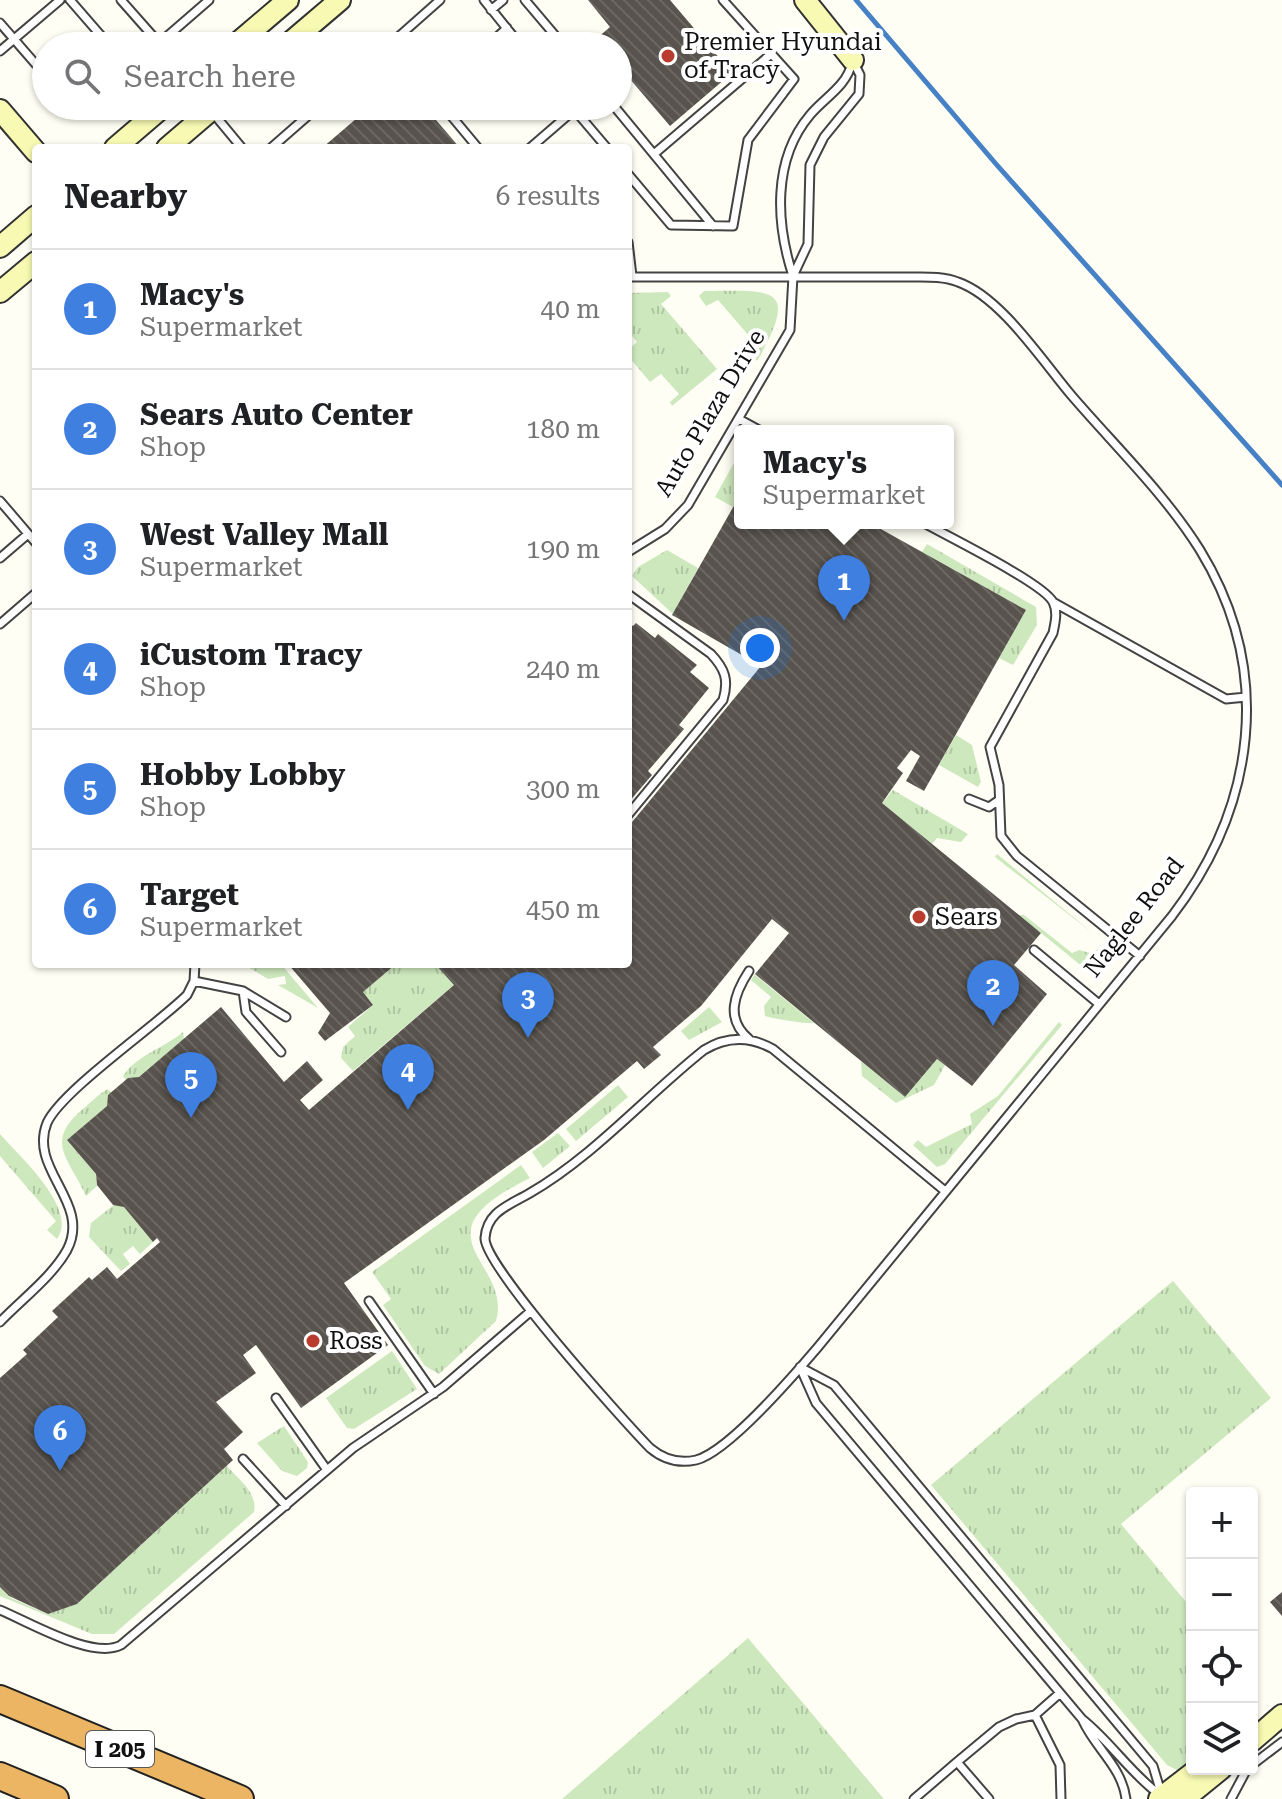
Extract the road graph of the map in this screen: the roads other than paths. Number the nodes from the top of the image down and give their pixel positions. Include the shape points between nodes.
1 (60, 0) edge
2 (70, 0) edge
3 (121, 0) edge
4 (209, 0) edge
5 (288, 0) edge
6 (340, 0) edge
7 (440, 0) edge
8 (484, 0) edge
9 (503, 0) edge
10 (525, 0) edge
11 (723, 0) edge
12 (805, 0) edge
13 (491, 10) junction
14 (0, 23) edge
15 (507, 28) junction
16 (97, 32) edge
17 (147, 32) edge
18 (172, 32) edge
19 (250, 32) edge
20 (302, 32) edge
21 (404, 32) edge
22 (503, 32) edge
23 (510, 32) edge
24 (552, 32) edge
25 (13, 37) junction
26 (0, 51) edge
27 (771, 54) junction
28 (32, 59) edge
29 (853, 60) junction
30 (0, 110) edge
31 (148, 120) edge
32 (200, 120) edge
33 (222, 120) edge
34 (303, 120) edge
35 (455, 120) edge
36 (560, 120) edge
37 (583, 120) edge
38 (626, 120) edge
39 (120, 144) edge
40 (172, 144) edge
41 (239, 144) edge
42 (276, 144) edge
43 (475, 144) edge
44 (534, 144) edge
45 (602, 144) edge
46 (32, 147) edge
47 (654, 154) junction
48 (632, 179) edge
49 (32, 219) edge
50 (713, 226) junction
51 (0, 247) edge
52 (32, 265) edge
53 (632, 276) edge
54 (793, 276) junction
55 (0, 292) edge
56 (739, 419) junction
57 (735, 425) edge
58 (750, 425) edge
59 (734, 427) edge
60 (0, 501) edge
61 (935, 529) edge
62 (28, 534) junction
63 (32, 538) edge
64 (632, 550) edge
65 (0, 558) edge
66 (32, 596) edge
67 (632, 597) edge
68 (1053, 602) junction
69 (0, 624) edge
70 (1246, 697) junction
71 (969, 799) dead end
72 (1000, 799) junction
73 (632, 810) edge
74 (1034, 950) dead end
75 (1140, 956) junction
76 (195, 968) edge
77 (749, 971) dead end
78 (194, 981) junction
79 (243, 991) junction
80 (1099, 1004) junction
81 (286, 1017) dead end
82 (749, 1039) junction
83 (281, 1052) dead end
84 (945, 1191) junction
85 (369, 1301) dead end
86 (531, 1311) junction
87 (0, 1322) edge
88 (800, 1367) junction
89 (434, 1394) junction
90 (276, 1398) dead end
91 (243, 1459) dead end
92 (327, 1470) junction
93 (286, 1506) junction
94 (0, 1610) edge
95 (1060, 1693) junction
96 (0, 1699) edge
97 (1282, 1703) edge
98 (1035, 1715) junction
99 (1082, 1719) junction
100 (1258, 1721) edge
101 (1279, 1724) edge
102 (1258, 1737) edge
103 (1282, 1742) edge
104 (1258, 1760) edge
105 (957, 1762) junction
106 (1191, 1775) edge
107 (1214, 1775) edge
108 (1244, 1775) edge
109 (0, 1776) edge
110 (1162, 1798) edge
111 (55, 1799) edge
112 (240, 1799) edge
113 (914, 1799) edge
114 (989, 1799) edge
115 (1061, 1799) edge
116 (1126, 1799) edge
117 (1184, 1799) edge
118 (1231, 1799) edge

1 - 25 lane
2 - 16 lane
3 - 17 lane
4 - 18 lane
5 - 19 main road
6 - 20 main road
7 - 21 lane
8 - 13 lane
9 - 13 lane
10 - 24 lane
11 - 27 lane
12 - 29 main road
13 - 15 lane
14 - 25 lane
15 - 22 lane
15 - 23 lane
25 - 26 lane
25 - 28 lane
27 - 47 lane
27 - 50 lane via 794,79 748,140 733,226
29 - 54 lane, Auto Plaza Drive via 860,75 859,94 824,137 810,165 808,244
29 - 54 lane, Auto Plaza Drive via 845,80 801,128 784,162 783,245
30 - 46 main road
31 - 39 main road
32 - 40 main road
33 - 41 lane
34 - 42 lane
35 - 43 lane
36 - 44 lane
37 - 45 lane
38 - 47 lane
47 - 50 lane
48 - 50 lane via 671,225
49 - 51 main road
52 - 55 main road
53 - 54 lane, Naglee Road
54 - 56 lane, Auto Plaza Drive via 790,330
54 - 70 lane, Naglee Road via 941,278 967,285 993,305 1199,548 1230,612
56 - 57 lane, Auto Plaza Drive
56 - 58 lane
59 - 64 lane, Auto Plaza Drive via 688,505 665,529
60 - 62 lane
61 - 68 lane via 1037,586
62 - 63 lane
62 - 65 lane
66 - 69 lane
67 - 73 lane via 711,654 728,684 723,700
68 - 70 lane via 1226,699
68 - 72 lane via 1053,633 990,747
70 - 75 lane, Naglee Road via 1243,759 1222,834 1196,884
71 - 72 lane via 989,807
72 - 75 lane via 999,827 1011,850
74 - 80 lane
75 - 80 lane, Naglee Road
76 - 78 lane
77 - 82 lane via 733,1005 740,1032
78 - 79 lane
78 - 87 lane via 182,999 48,1121 46,1159 70,1204 73,1233 59,1260
79 - 81 lane
79 - 83 lane via 246,1012
80 - 84 lane, Naglee Road
82 - 84 lane via 773,1049
82 - 86 lane, Naglee Road via 725,1040 704,1050 560,1173 494,1214 485,1236 488,1252
84 - 88 lane, Naglee Road
85 - 89 lane
86 - 88 lane, Naglee Road via 641,1438 670,1460 695,1460 715,1451
86 - 89 lane
88 - 95 lane via 816,1403
88 - 110 lane via 837,1389 1153,1766
89 - 92 lane
90 - 92 lane
91 - 93 lane
92 - 93 lane
93 - 94 lane via 113,1649 94,1649
95 - 98 lane
95 - 99 lane
96 - 112 highway, I 205
97 - 100 main road
98 - 105 lane via 999,1727
98 - 115 lane via 1060,1765
99 - 110 lane
99 - 116 lane via 1120,1774
101 - 102 main road
103 - 104 lane
105 - 113 lane
105 - 114 lane
106 - 110 main road
107 - 117 main road
108 - 118 lane
109 - 111 highway

